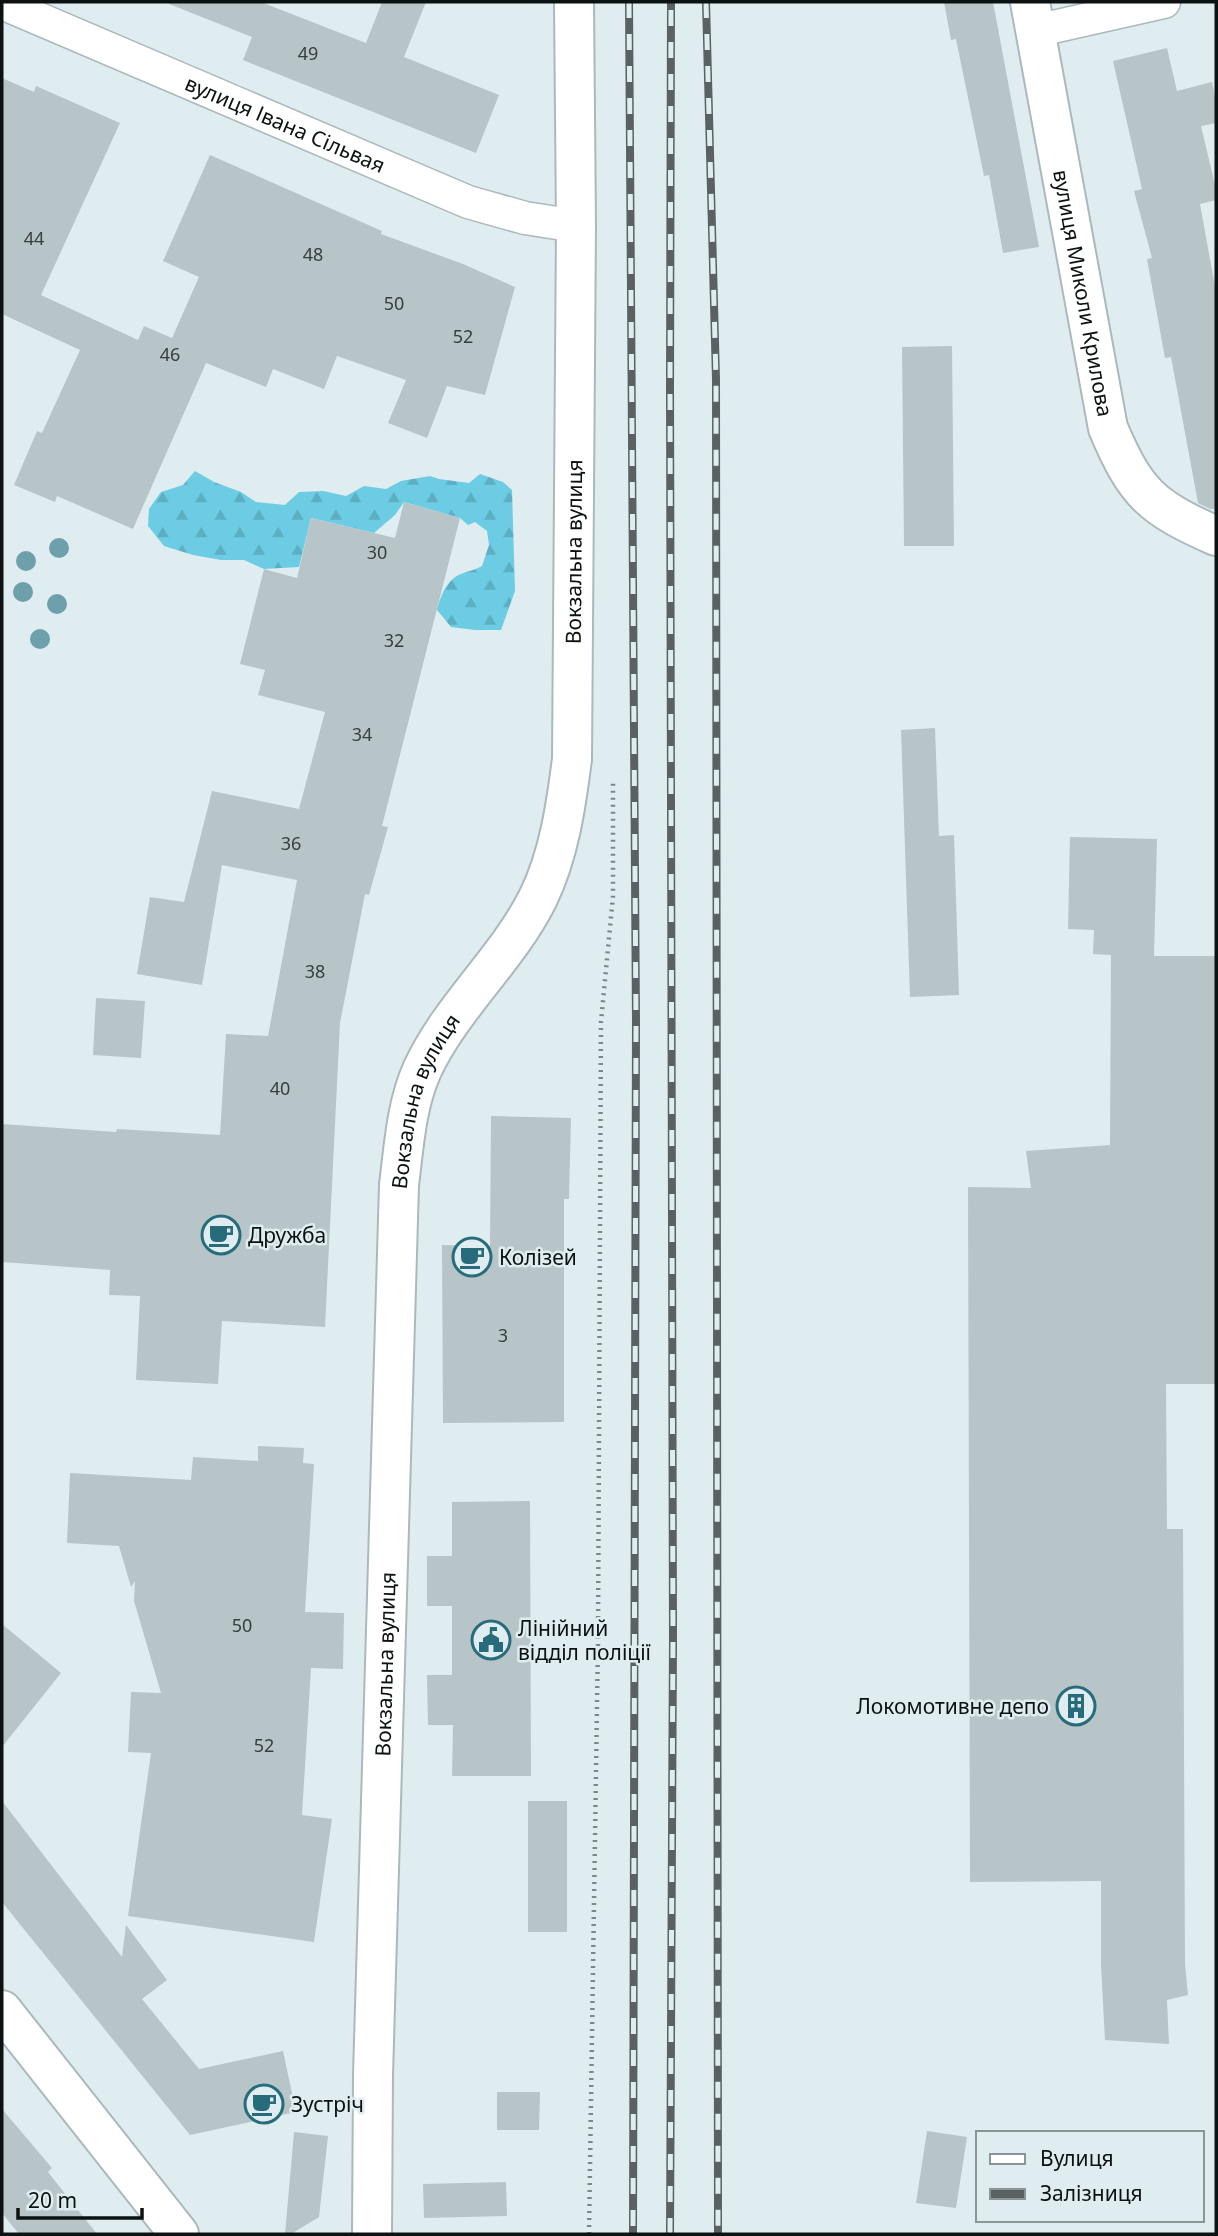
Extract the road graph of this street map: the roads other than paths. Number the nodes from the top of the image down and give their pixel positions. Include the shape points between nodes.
1 (574, 2) edge
2 (1164, 2) edge
3 (2, 3) edge
4 (1033, 16) edge
5 (576, 226) junction
6 (1216, 536) edge
7 (2, 2010) edge
8 (179, 2234) edge
9 (372, 2234) edge

1 - 5 street, Вокзальна вулиця
2 - 4 street
3 - 5 street, вулиця Івана Сільвая via 468,202
4 - 6 street, вулиця Миколи Крилова via 1108,428 1142,492 1170,514
5 - 9 street, Вокзальна вулиця via 572,759 566,808 554,859 538,898 448,1024 422,1071 407,1117 399,1185
7 - 8 street

